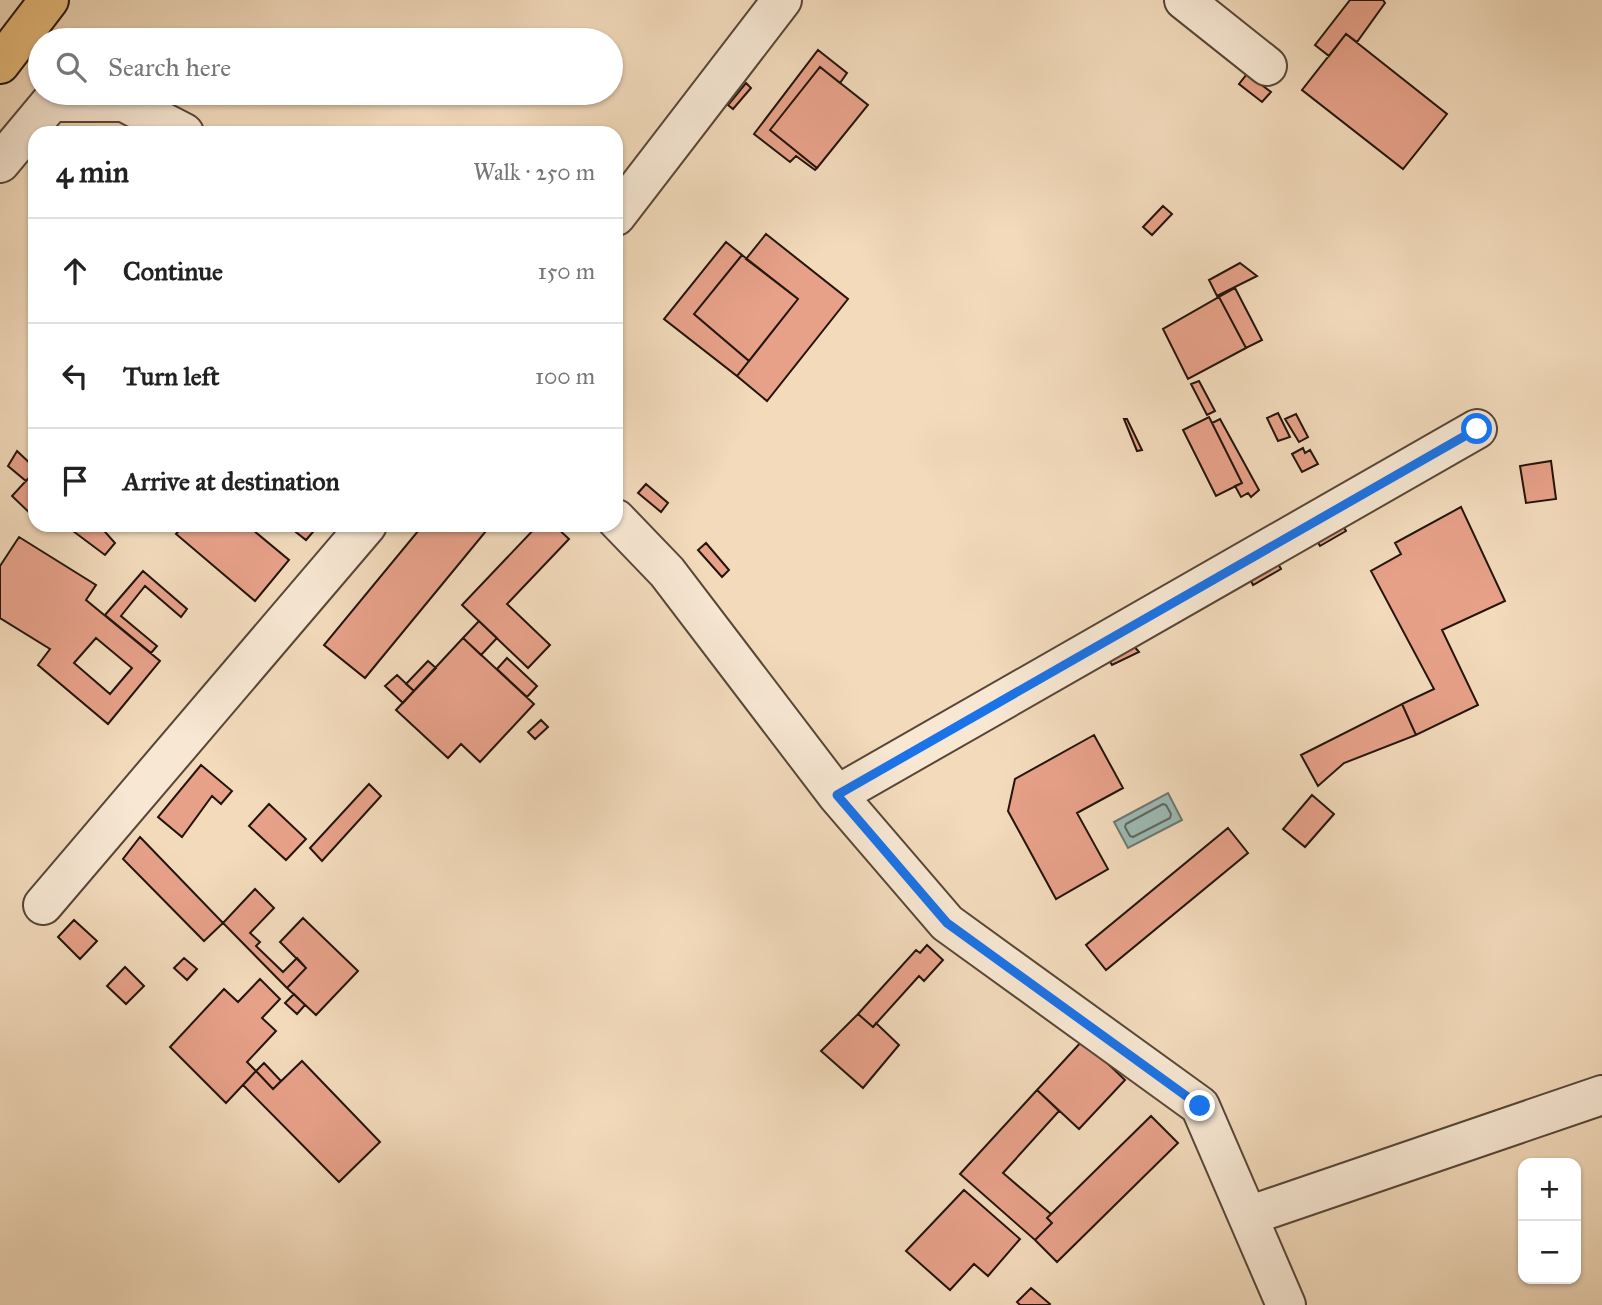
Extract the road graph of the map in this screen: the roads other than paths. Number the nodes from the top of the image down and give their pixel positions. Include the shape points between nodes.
1 (49, 0) edge
2 (782, 0) edge
3 (1184, 0) edge
4 (0, 64) edge
5 (1267, 66) dead end
6 (48, 105) edge
7 (130, 105) edge
8 (31, 126) edge
9 (170, 126) edge
10 (28, 130) edge
11 (0, 163) edge
12 (623, 207) edge
13 (1477, 429) dead end
14 (623, 526) edge
15 (360, 532) edge
16 (837, 795) junction
17 (43, 905) dead end
18 (1602, 1095) edge
19 (1248, 1216) junction
20 (1286, 1305) edge

1 - 4 highway
2 - 12 street
3 - 5 street
6 - 8 street
7 - 9 street
10 - 11 street
13 - 16 street
14 - 16 street via 667,572
15 - 17 street
16 - 19 street via 947,923 1200,1106
18 - 19 street
19 - 20 street

